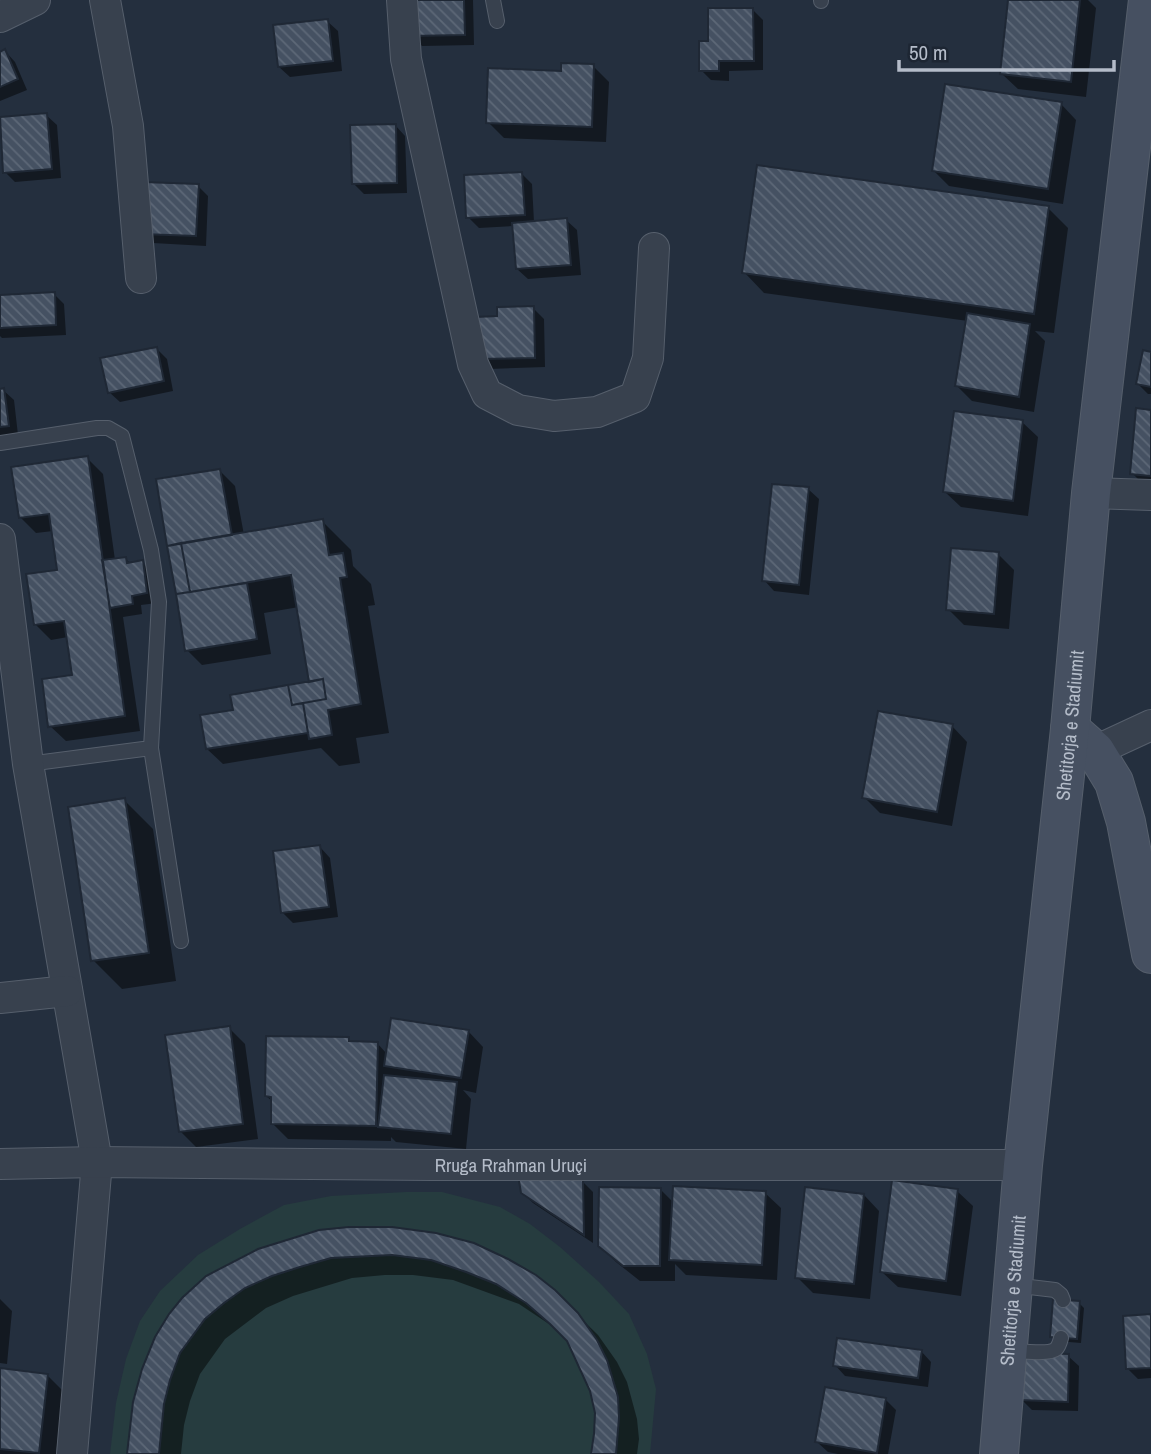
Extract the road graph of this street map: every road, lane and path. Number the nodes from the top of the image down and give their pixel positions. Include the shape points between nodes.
1 (35, 0) edge
2 (105, 0) edge
3 (402, 0) edge
4 (493, 0) edge
5 (1148, 0) edge
6 (0, 17) edge
7 (497, 20) dead end
8 (654, 248) dead end
9 (141, 278) dead end
10 (0, 443) edge
11 (1091, 493) junction
12 (1151, 495) edge
13 (0, 539) edge
14 (1151, 725) edge
15 (1082, 740) junction
16 (151, 748) junction
17 (28, 764) junction
18 (181, 941) dead end
19 (1151, 954) edge
20 (67, 991) junction
21 (0, 998) edge
22 (97, 1162) junction
23 (0, 1164) edge
24 (1023, 1166) junction
25 (1012, 1285) junction
26 (1063, 1300) dead end
27 (1060, 1338) dead end
28 (1007, 1350) junction
29 (72, 1454) edge
30 (999, 1454) edge

1 - 6 street
2 - 9 street via 128,126
3 - 8 street via 406,59 473,364 487,394 518,410 554,416 597,412 635,397 648,358
4 - 7 lane
5 - 11 main road, Shetitorja e Stadiumit
10 - 16 lane via 97,428 122,436 151,550 159,602
11 - 12 street
11 - 15 main road, Shetitorja e Stadiumit
13 - 17 street
14 - 15 street
15 - 19 main road via 1114,782
15 - 24 main road, Shetitorja e Stadiumit
16 - 17 lane
16 - 18 lane
17 - 20 street
20 - 21 street
20 - 22 street
22 - 23 street, Rruga Rrahman Uruçi
22 - 24 street, Rruga Rrahman Uruçi
22 - 29 street
24 - 25 main road, Shetitorja e Stadiumit
25 - 26 lane via 1055,1290
25 - 28 main road, Shetitorja e Stadiumit
27 - 28 lane via 1055,1351
28 - 30 main road, Shetitorja e Stadiumit

